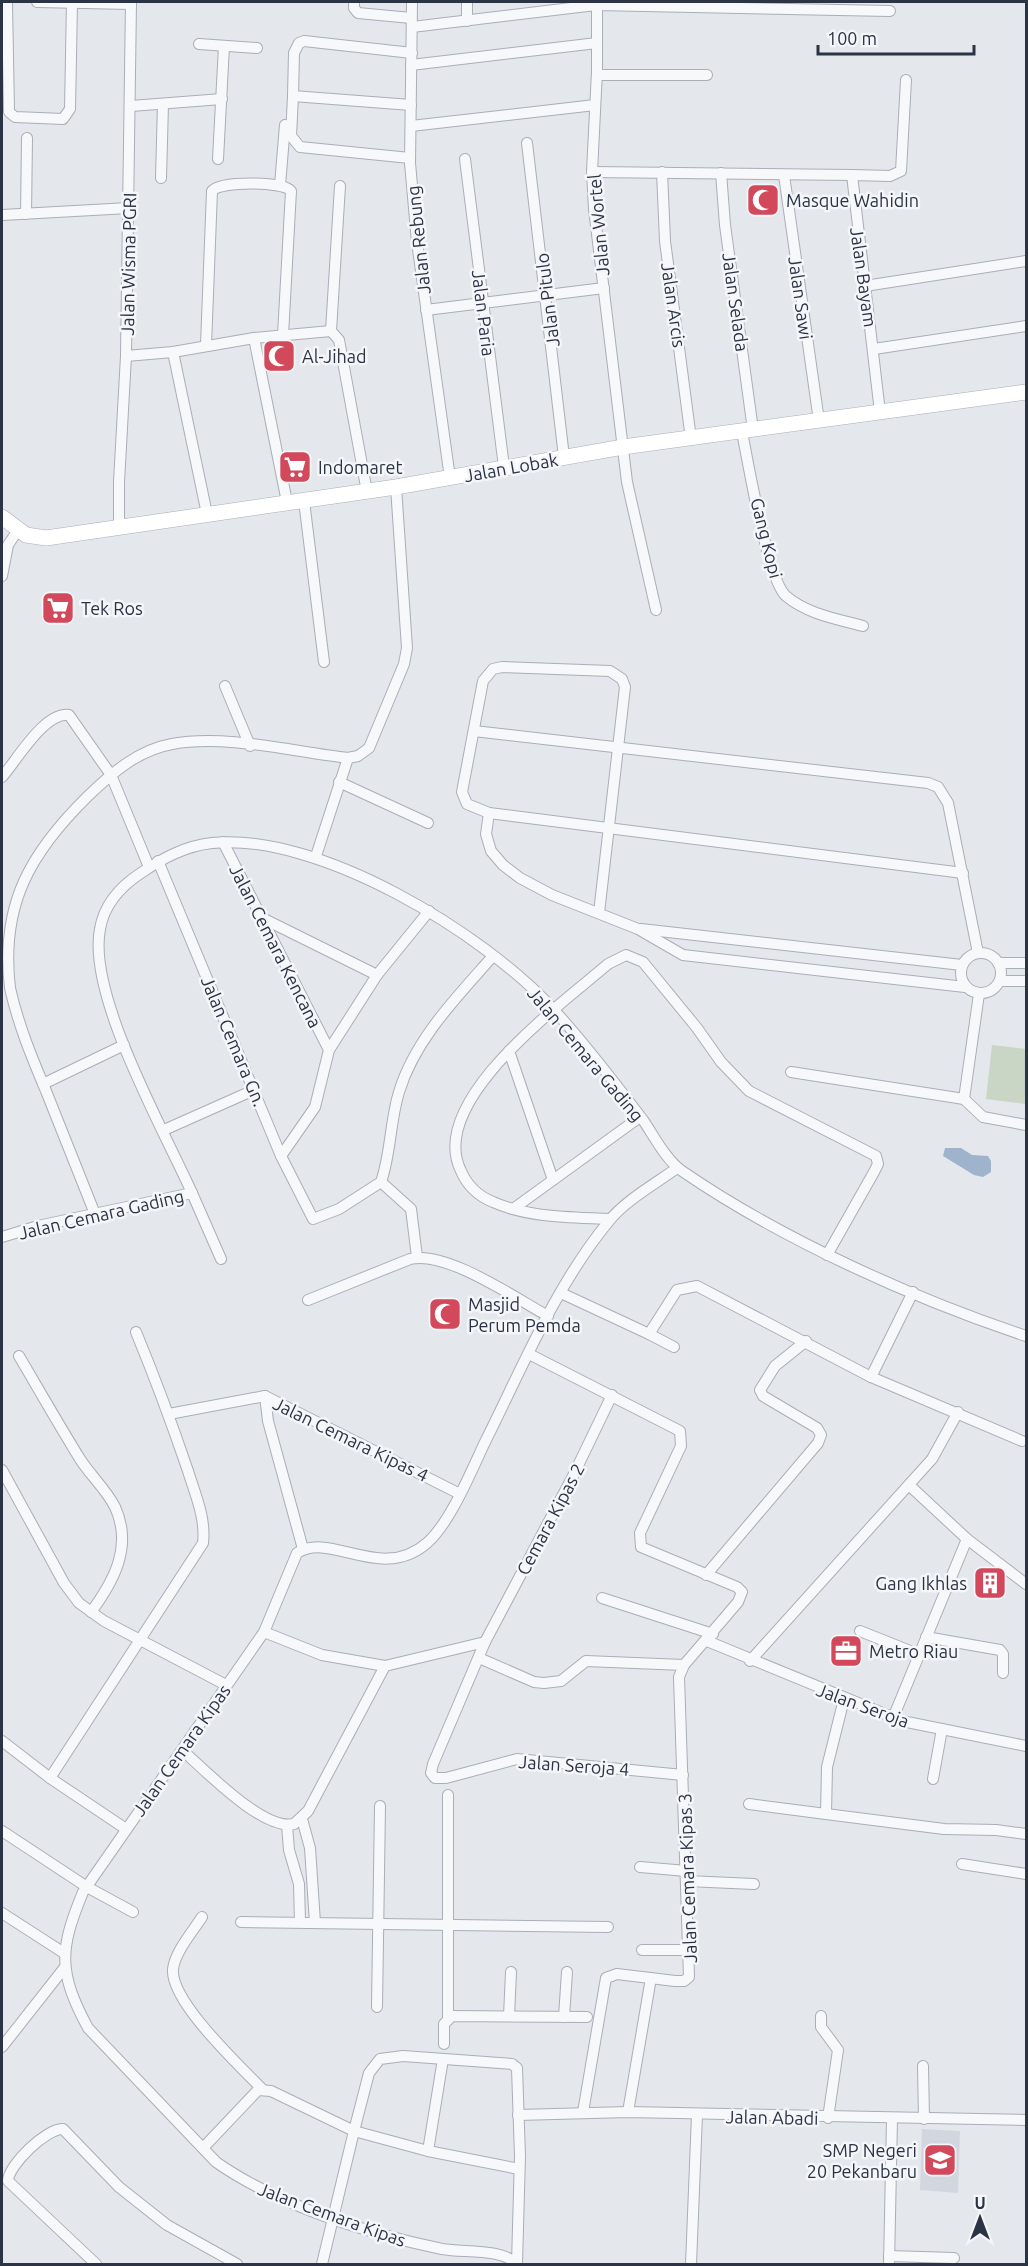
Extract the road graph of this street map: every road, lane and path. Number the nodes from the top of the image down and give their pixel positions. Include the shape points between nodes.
1 (7, 2) edge
2 (37, 2) edge
3 (72, 2) edge
4 (354, 2) edge
5 (412, 2) edge
6 (467, 2) edge
7 (521, 2) edge
8 (131, 3) edge
9 (597, 3) edge
10 (890, 11) dead end
11 (521, 15) junction
12 (466, 21) junction
13 (412, 23) junction
14 (597, 43) junction
15 (199, 44) dead end
16 (224, 46) junction
17 (257, 48) dead end
18 (412, 53) junction
19 (290, 54) dead end
20 (411, 65) junction
21 (597, 75) junction
22 (706, 75) dead end
23 (906, 80) dead end
24 (292, 96) junction
25 (222, 99) junction
26 (163, 104) junction
27 (411, 105) junction
28 (595, 105) junction
29 (131, 106) junction
30 (411, 126) junction
31 (27, 138) dead end
32 (527, 143) dead end
33 (410, 158) junction
34 (218, 159) dead end
35 (465, 159) dead end
36 (592, 172) junction
37 (662, 172) junction
38 (722, 173) junction
39 (784, 174) junction
40 (852, 175) junction
41 (161, 178) dead end
42 (280, 185) junction
43 (340, 186) dead end
44 (129, 208) junction
45 (26, 214) junction
46 (3, 218) edge
47 (1026, 261) edge
48 (866, 286) junction
49 (604, 288) junction
50 (547, 296) junction
51 (483, 301) junction
52 (426, 310) junction
53 (1026, 326) edge
54 (331, 331) junction
55 (283, 335) junction
56 (254, 338) junction
57 (206, 345) junction
58 (874, 349) junction
59 (172, 352) junction
60 (126, 357) junction
61 (1026, 392) edge
62 (880, 412) junction
63 (819, 420) junction
64 (747, 431) junction
65 (691, 439) junction
66 (623, 447) junction
67 (564, 457) junction
68 (504, 467) junction
69 (450, 477) junction
70 (396, 488) junction
71 (367, 492) junction
72 (304, 501) junction
73 (287, 502) junction
74 (207, 514) junction
75 (2, 517) edge
76 (119, 526) junction
77 (18, 530) junction
78 (2, 576) edge
79 (656, 610) dead end
80 (863, 626) dead end
81 (324, 662) dead end
82 (225, 687) dead end
83 (474, 731) junction
84 (250, 746) junction
85 (618, 748) junction
86 (348, 758) junction
87 (111, 775) junction
88 (2, 777) edge
89 (339, 782) junction
90 (489, 813) junction
91 (428, 823) dead end
92 (608, 829) junction
93 (223, 842) junction
94 (316, 856) junction
95 (154, 864) junction
96 (963, 873) junction
97 (429, 911) junction
98 (598, 913) junction
99 (262, 918) junction
100 (638, 928) junction
101 (978, 953) junction
102 (493, 956) junction
103 (998, 963) junction
104 (1026, 963) edge
105 (962, 965) junction
106 (376, 975) junction
107 (1000, 981) junction
108 (1026, 981) edge
109 (965, 987) junction
110 (979, 994) junction
111 (554, 1010) junction
112 (124, 1045) junction
113 (329, 1050) junction
114 (509, 1052) junction
115 (791, 1072) dead end
116 (43, 1084) junction
117 (254, 1089) junction
118 (964, 1099) junction
119 (640, 1117) junction
120 (1026, 1125) edge
121 (164, 1130) junction
122 (281, 1156) junction
123 (677, 1168) junction
124 (553, 1180) junction
125 (381, 1182) junction
126 (192, 1194) junction
127 (513, 1209) junction
128 (95, 1214) junction
129 (610, 1220) junction
130 (2, 1237) edge
131 (827, 1255) junction
132 (417, 1257) junction
133 (221, 1259) dead end
134 (914, 1292) junction
135 (561, 1293) junction
136 (308, 1300) dead end
137 (549, 1316) junction
138 (136, 1332) dead end
139 (649, 1334) junction
140 (1026, 1336) edge
141 (806, 1341) junction
142 (674, 1347) dead end
143 (529, 1354) junction
144 (19, 1356) dead end
145 (871, 1377) junction
146 (612, 1395) junction
147 (265, 1396) junction
148 (958, 1412) junction
149 (170, 1414) junction
150 (1022, 1441) dead end
151 (2, 1470) edge
152 (909, 1485) junction
153 (460, 1494) junction
154 (967, 1539) junction
155 (303, 1549) junction
156 (706, 1575) junction
157 (1026, 1584) edge
158 (602, 1598) dead end
159 (91, 1612) junction
160 (860, 1631) dead end
161 (264, 1632) junction
162 (710, 1637) junction
163 (926, 1637) junction
164 (139, 1639) junction
165 (485, 1642) junction
166 (920, 1655) junction
167 (479, 1658) junction
168 (750, 1661) junction
169 (684, 1665) junction
170 (385, 1666) junction
171 (1003, 1673) dead end
172 (226, 1685) junction
173 (844, 1699) junction
174 (893, 1718) junction
175 (942, 1729) junction
176 (2, 1741) edge
177 (1026, 1746) edge
178 (182, 1750) junction
179 (683, 1774) junction
180 (50, 1778) junction
181 (933, 1779) dead end
182 (448, 1795) dead end
183 (749, 1804) dead end
184 (380, 1806) dead end
185 (826, 1814) junction
186 (302, 1819) junction
187 (287, 1826) junction
188 (126, 1829) junction
189 (2, 1831) edge
190 (1026, 1834) edge
191 (311, 1863) junction
192 (962, 1864) dead end
193 (295, 1866) junction
194 (640, 1867) dead end
195 (1026, 1874) edge
196 (687, 1876) junction
197 (754, 1884) dead end
198 (87, 1887) junction
199 (313, 1896) junction
200 (299, 1898) junction
201 (133, 1912) dead end
202 (3, 1916) edge
203 (202, 1917) dead end
204 (241, 1922) dead end
205 (300, 1922) junction
206 (315, 1923) junction
207 (378, 1924) junction
208 (448, 1924) junction
209 (608, 1927) dead end
210 (642, 1950) dead end
211 (689, 1950) junction
212 (64, 1953) junction
213 (65, 1967) junction
214 (511, 1972) dead end
215 (567, 1972) dead end
216 (651, 1978) junction
217 (377, 2007) dead end
218 (509, 2016) junction
219 (821, 2016) dead end
220 (448, 2017) junction
221 (564, 2017) junction
222 (587, 2018) dead end
223 (444, 2044) dead end
224 (2, 2047) edge
225 (443, 2059) junction
226 (923, 2066) dead end
227 (262, 2089) junction
228 (583, 2112) junction
229 (628, 2112) junction
230 (518, 2115) junction
231 (697, 2115) junction
232 (828, 2118) junction
233 (892, 2119) junction
234 (924, 2119) junction
235 (1026, 2120) edge
236 (354, 2131) junction
237 (203, 2148) junction
238 (428, 2151) junction
239 (519, 2169) junction
240 (332, 2217) junction
241 (954, 2258) dead end
242 (889, 2260) edge
243 (517, 2264) edge
244 (96, 2265) edge
245 (237, 2265) edge
246 (322, 2265) edge
247 (691, 2265) edge

1 - 3 street via 9,112 15,117 54,118 63,118 70,109
2 - 3 street
3 - 8 street
4 - 13 street via 358,13
5 - 13 street, Jalan Rebung
6 - 12 street
7 - 11 street
8 - 29 street, Jalan Wisma PGRI
9 - 10 street
9 - 11 street
9 - 14 street, Jalan Wortel
11 - 12 street
12 - 13 street
13 - 18 street, Jalan Rebung
14 - 20 street
14 - 21 street, Jalan Wortel
15 - 16 street
16 - 17 street
16 - 25 street
18 - 20 street, Jalan Rebung
18 - 24 street via 298,43
19 - 42 street
20 - 27 street, Jalan Rebung
21 - 22 street
21 - 28 street, Jalan Wortel
23 - 40 street via 901,171 890,176
24 - 27 street
24 - 33 street via 291,136 300,147
25 - 26 street
25 - 34 street
26 - 29 street
26 - 41 street
27 - 30 street, Jalan Rebung
28 - 30 street
28 - 36 street, Jalan Wortel
29 - 44 street, Jalan Wisma PGRI
30 - 33 street, Jalan Rebung
31 - 45 street
32 - 50 street, Jalan Pitulo
33 - 52 street, Jalan Rebung
35 - 51 street, Jalan Paria
36 - 37 street
36 - 49 street, Jalan Wortel
37 - 38 street
37 - 65 street, Jalan Arcis via 665,242
38 - 39 street
38 - 64 street, Jalan Selada
39 - 40 street
39 - 63 street, Jalan Sawi
40 - 48 street, Jalan Bayam
42 - 55 street via 292,194
42 - 57 street via 213,188
43 - 54 street
44 - 45 street
44 - 60 street, Jalan Wisma PGRI
45 - 46 street
47 - 48 street
48 - 58 street, Jalan Bayam
49 - 50 street
49 - 66 street, Jalan Wortel
50 - 51 street
50 - 67 street, Jalan Pitulo
51 - 52 street
51 - 68 street, Jalan Paria
52 - 69 street, Jalan Rebung
53 - 58 street
54 - 55 street
54 - 71 street via 339,340
55 - 56 street
56 - 57 street
56 - 73 street
57 - 59 street
58 - 62 street, Jalan Bayam
59 - 60 street
59 - 74 street
60 - 76 street, Jalan Wisma PGRI
61 - 62 main road, Jalan Lobak
62 - 63 main road, Jalan Lobak
63 - 64 main road, Jalan Lobak
64 - 65 main road, Jalan Lobak
64 - 80 street, Gang Kopi via 771,562 780,588 787,597 811,611
65 - 66 main road, Jalan Lobak
66 - 67 main road, Jalan Lobak
66 - 79 street, Jalan Wortel via 632,508
67 - 68 main road, Jalan Lobak
68 - 69 main road, Jalan Lobak
69 - 70 main road, Jalan Lobak
70 - 71 main road, Jalan Lobak
70 - 86 street via 405,656 372,743 364,753
71 - 72 main road, Jalan Lobak
72 - 73 main road, Jalan Lobak
72 - 81 street
73 - 74 main road, Jalan Lobak
74 - 76 main road, Jalan Lobak
75 - 77 main road, Jalan Lobak
76 - 77 main road, Jalan Lobak via 46,538
77 - 78 street via 8,545
82 - 84 street
83 - 85 street
83 - 85 street via 483,681 493,669 610,671 622,679 625,687
83 - 90 street via 462,792 467,804
84 - 86 street
84 - 87 street via 172,744 138,757
85 - 92 street
85 - 96 street via 928,783 945,794
86 - 89 street
87 - 88 street, Jalan Cemara Gn. via 72,716 63,714 27,740 20,756
87 - 95 street, Jalan Cemara Gn.
87 - 116 street via 53,830 8,903 10,987
89 - 91 street
89 - 94 street
90 - 92 street
90 - 98 street via 488,843 502,865 535,887
92 - 96 street
92 - 98 street
93 - 94 street, Jalan Cemara Gading via 284,848
93 - 95 street, Jalan Cemara Gading via 187,848
93 - 99 street, Jalan Cemara Kencana
94 - 97 street, Jalan Cemara Gading
95 - 112 street, Jalan Cemara Gading via 117,893 99,931 100,975
95 - 117 street, Jalan Cemara Gn.
96 - 101 street
97 - 102 street, Jalan Cemara Gading
97 - 106 street
98 - 100 street
99 - 106 street
99 - 113 street, Jalan Cemara Kencana
100 - 105 street
100 - 109 street via 694,958
101 - 103 street via 990,955
101 - 105 street
102 - 111 street, Jalan Cemara Gading
102 - 125 street via 444,1014 409,1067 397,1098
103 - 104 street
103 - 107 street
105 - 109 street via 960,977
106 - 113 street
107 - 108 street
107 - 110 street via 992,991
109 - 110 street
110 - 118 street
111 - 114 street
111 - 119 street, Jalan Cemara Gading
111 - 131 street via 614,960 626,955 639,959 749,1091 876,1156 878,1164
112 - 116 street
112 - 121 street, Jalan Cemara Gading
113 - 122 street via 315,1107
114 - 124 street
114 - 127 street via 480,1082 461,1121 455,1147 467,1183 484,1198
115 - 118 street
116 - 128 street
117 - 121 street
117 - 122 street, Jalan Cemara Gn.
118 - 120 street via 984,1117
119 - 123 street, Jalan Cemara Gading
119 - 124 street
121 - 126 street, Jalan Cemara Gading
122 - 125 street, Jalan Cemara Gn. via 313,1219 339,1209
123 - 129 street
123 - 131 street, Jalan Cemara Gading
124 - 127 street
125 - 132 street via 411,1209
126 - 128 street, Jalan Cemara Gading
126 - 133 street
127 - 129 street
128 - 130 street, Jalan Cemara Gading
129 - 135 street
131 - 134 street, Jalan Cemara Gading
132 - 136 street
132 - 137 street via 451,1263
134 - 140 street, Jalan Cemara Gading
134 - 145 street
135 - 137 street
135 - 139 street
137 - 143 street
138 - 149 street
139 - 141 street via 677,1290 697,1286
139 - 142 street
141 - 145 street
141 - 156 street via 775,1366 760,1390 762,1396 817,1428 821,1435 818,1443
143 - 146 street
143 - 153 street
144 - 159 street via 119,1519 120,1564 110,1587
145 - 148 street
146 - 156 street via 676,1427 682,1434 681,1446 640,1533 641,1547
146 - 165 street, Cemara Kipas 2
147 - 149 street, Jalan Cemara Kipas 4
147 - 153 street, Jalan Cemara Kipas 4
147 - 155 street via 268,1421
148 - 150 street
148 - 152 street via 941,1447
149 - 164 street via 200,1507 203,1543
151 - 159 street via 70,1593
152 - 154 street
152 - 168 street
153 - 155 street via 429,1541 405,1556 375,1559 322,1547
154 - 157 street
154 - 163 street
155 - 161 street, Jalan Cemara Kipas via 288,1569
156 - 162 street via 742,1592
158 - 162 street, Jalan Seroja
159 - 164 street
160 - 166 street
161 - 170 street via 322,1654
161 - 172 street, Jalan Cemara Kipas
162 - 168 street, Jalan Seroja
162 - 169 street
163 - 166 street
163 - 171 street via 1000,1650
164 - 172 street
164 - 180 street
165 - 167 street, Jalan Seroja 4
165 - 170 street
166 - 174 street
167 - 169 street via 534,1682 567,1677 586,1661
167 - 179 street, Jalan Seroja 4 via 433,1764 435,1778 517,1759
168 - 173 street, Jalan Seroja
169 - 179 street, Jalan Cemara Kipas 3 via 678,1683
170 - 186 street
172 - 178 street, Jalan Cemara Kipas
173 - 174 street, Jalan Seroja
173 - 185 street via 827,1767
174 - 175 street, Jalan Seroja
175 - 177 street, Jalan Seroja
175 - 181 street
176 - 180 street
178 - 187 street via 236,1797
178 - 188 street, Jalan Cemara Kipas
179 - 196 street, Jalan Cemara Kipas 3
180 - 188 street
182 - 208 street
183 - 185 street
184 - 207 street
185 - 190 street via 944,1829
186 - 187 street
186 - 191 street
187 - 193 street
188 - 198 street, Jalan Cemara Kipas
189 - 198 street
191 - 193 street
191 - 199 street
192 - 195 street
193 - 200 street
194 - 196 street
196 - 197 street
196 - 211 street, Jalan Cemara Kipas 3
198 - 201 street
198 - 212 street, Jalan Cemara Kipas via 67,1934
199 - 200 street
199 - 206 street
200 - 205 street
202 - 212 street
203 - 227 street via 175,1963 176,1988 188,2007
204 - 205 street
205 - 206 street
206 - 207 street
207 - 208 street
207 - 217 street
208 - 209 street
208 - 220 street
210 - 211 street
211 - 216 street, Jalan Cemara Kipas 3 via 690,1975 686,1981
212 - 213 street, Jalan Cemara Kipas
213 - 224 street
213 - 237 street, Jalan Cemara Kipas via 75,2003 88,2028
214 - 218 street
215 - 221 street
216 - 228 street, Jalan Cemara Kipas 3 via 617,1974 606,1978
216 - 229 street
218 - 220 street
218 - 221 street
219 - 232 street via 821,2027 838,2050
220 - 223 street
221 - 222 street
225 - 230 street via 512,2064 517,2068
225 - 236 street via 403,2056 380,2060 369,2073
225 - 238 street
226 - 234 street
227 - 236 street
227 - 237 street
228 - 229 street, Jalan Abadi
228 - 230 street, Jalan Abadi
229 - 231 street, Jalan Abadi
230 - 239 street
231 - 232 street, Jalan Abadi
231 - 247 street
232 - 233 street, Jalan Abadi
233 - 234 street, Jalan Abadi
233 - 242 street
234 - 235 street, Jalan Abadi
236 - 238 street
236 - 240 street
237 - 240 street, Jalan Cemara Kipas via 216,2162 251,2185
238 - 239 street
239 - 243 street
240 - 243 street, Jalan Cemara Kipas via 409,2241 499,2256
240 - 246 street
241 - 242 street
244 - 245 street via 8,2181 12,2170 44,2135 55,2129 63,2129 119,2187 167,2225

